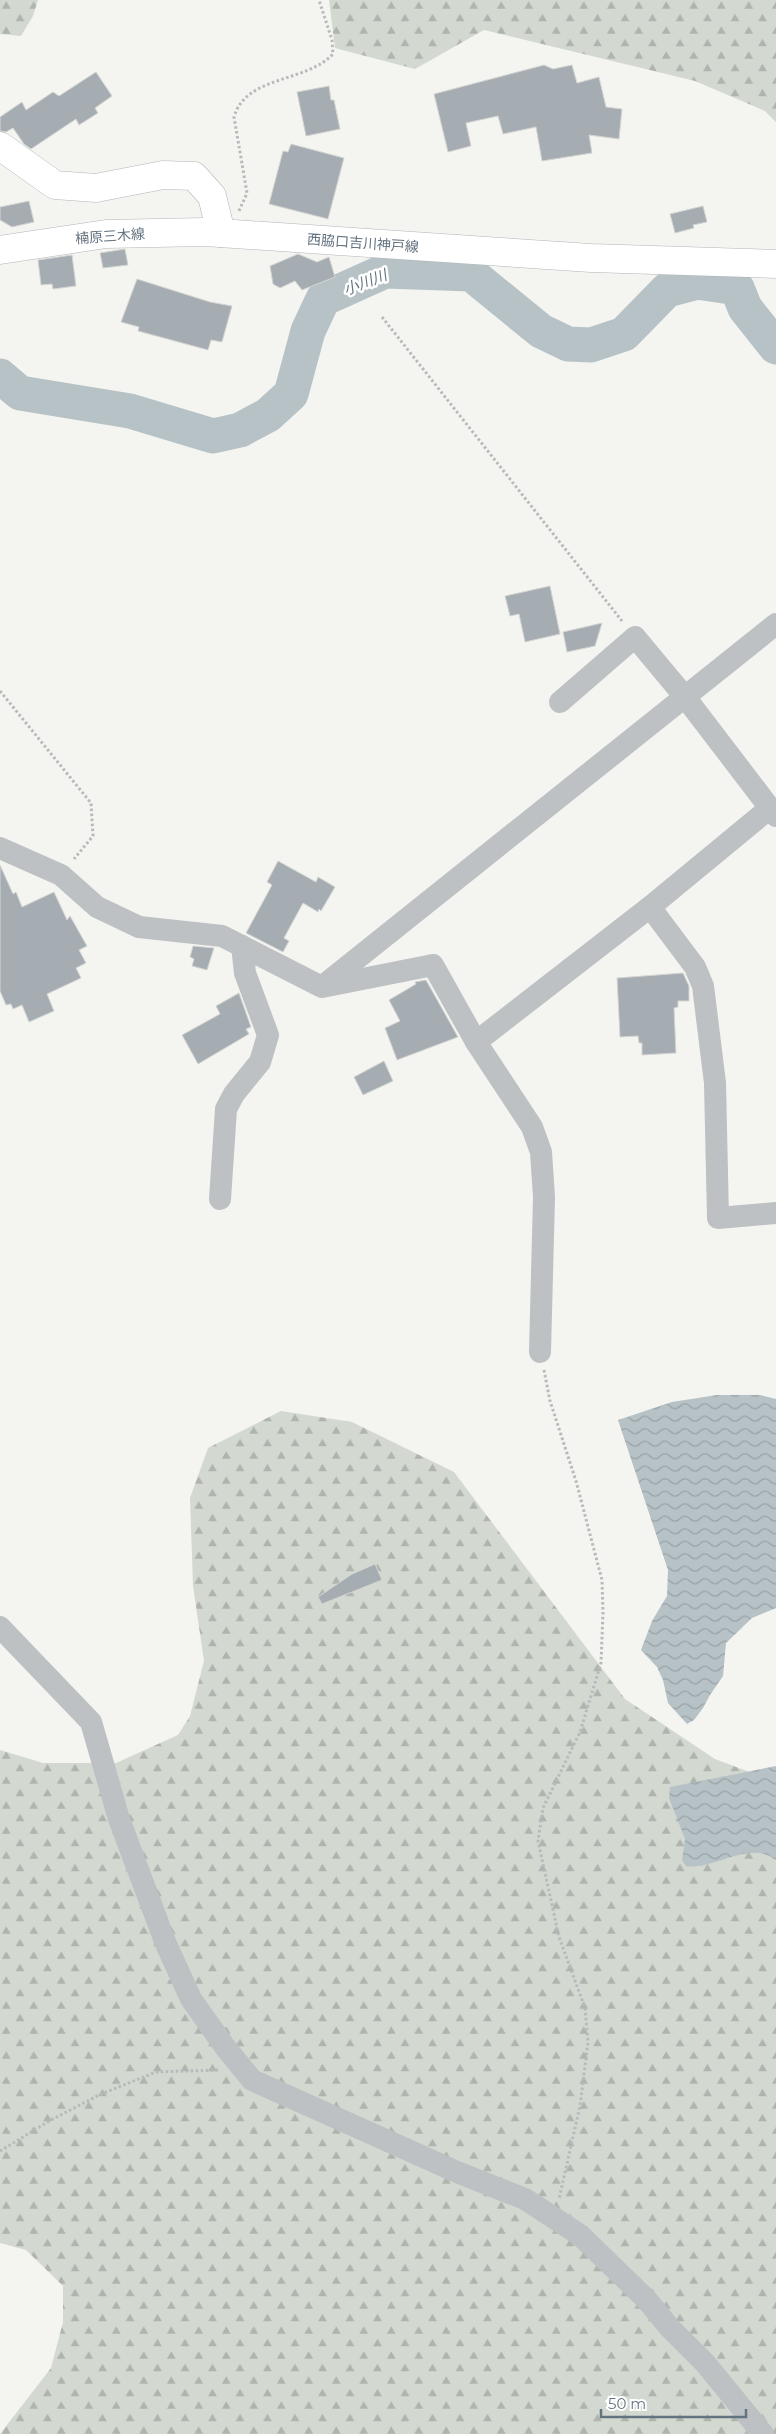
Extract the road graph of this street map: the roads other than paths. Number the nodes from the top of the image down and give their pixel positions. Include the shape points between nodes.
1 (0, 146) edge
2 (221, 233) junction
3 (0, 250) edge
4 (776, 264) edge
5 (776, 624) edge
6 (685, 697) junction
7 (560, 702) dead end
8 (773, 812) edge
9 (0, 848) edge
10 (650, 907) junction
11 (242, 946) junction
12 (322, 988) junction
13 (476, 1042) junction
14 (220, 1199) dead end
15 (776, 1213) edge
16 (540, 1352) road end
17 (0, 1628) edge
18 (763, 2434) edge

1 - 2 main road via 55,185 96,188 163,175 194,176 212,196
2 - 3 main road, 楠原三木線 via 106,234
2 - 4 main road, 西脇口吉川神戸線 via 591,258
5 - 6 street
6 - 7 street via 635,637
6 - 8 street
6 - 12 street
8 - 10 street
9 - 11 street via 61,875 97,907 139,927 222,936
10 - 13 street
10 - 15 street via 695,967 703,986 715,1084 718,1218
11 - 12 street
11 - 14 street via 245,973 268,1036 260,1062 226,1109
12 - 13 street via 433,966
13 - 16 street via 532,1127 541,1152 544,1198
17 - 18 street via 91,1722 119,1819 166,1944 191,1999 252,2080 525,2199 580,2235 647,2300 705,2363

